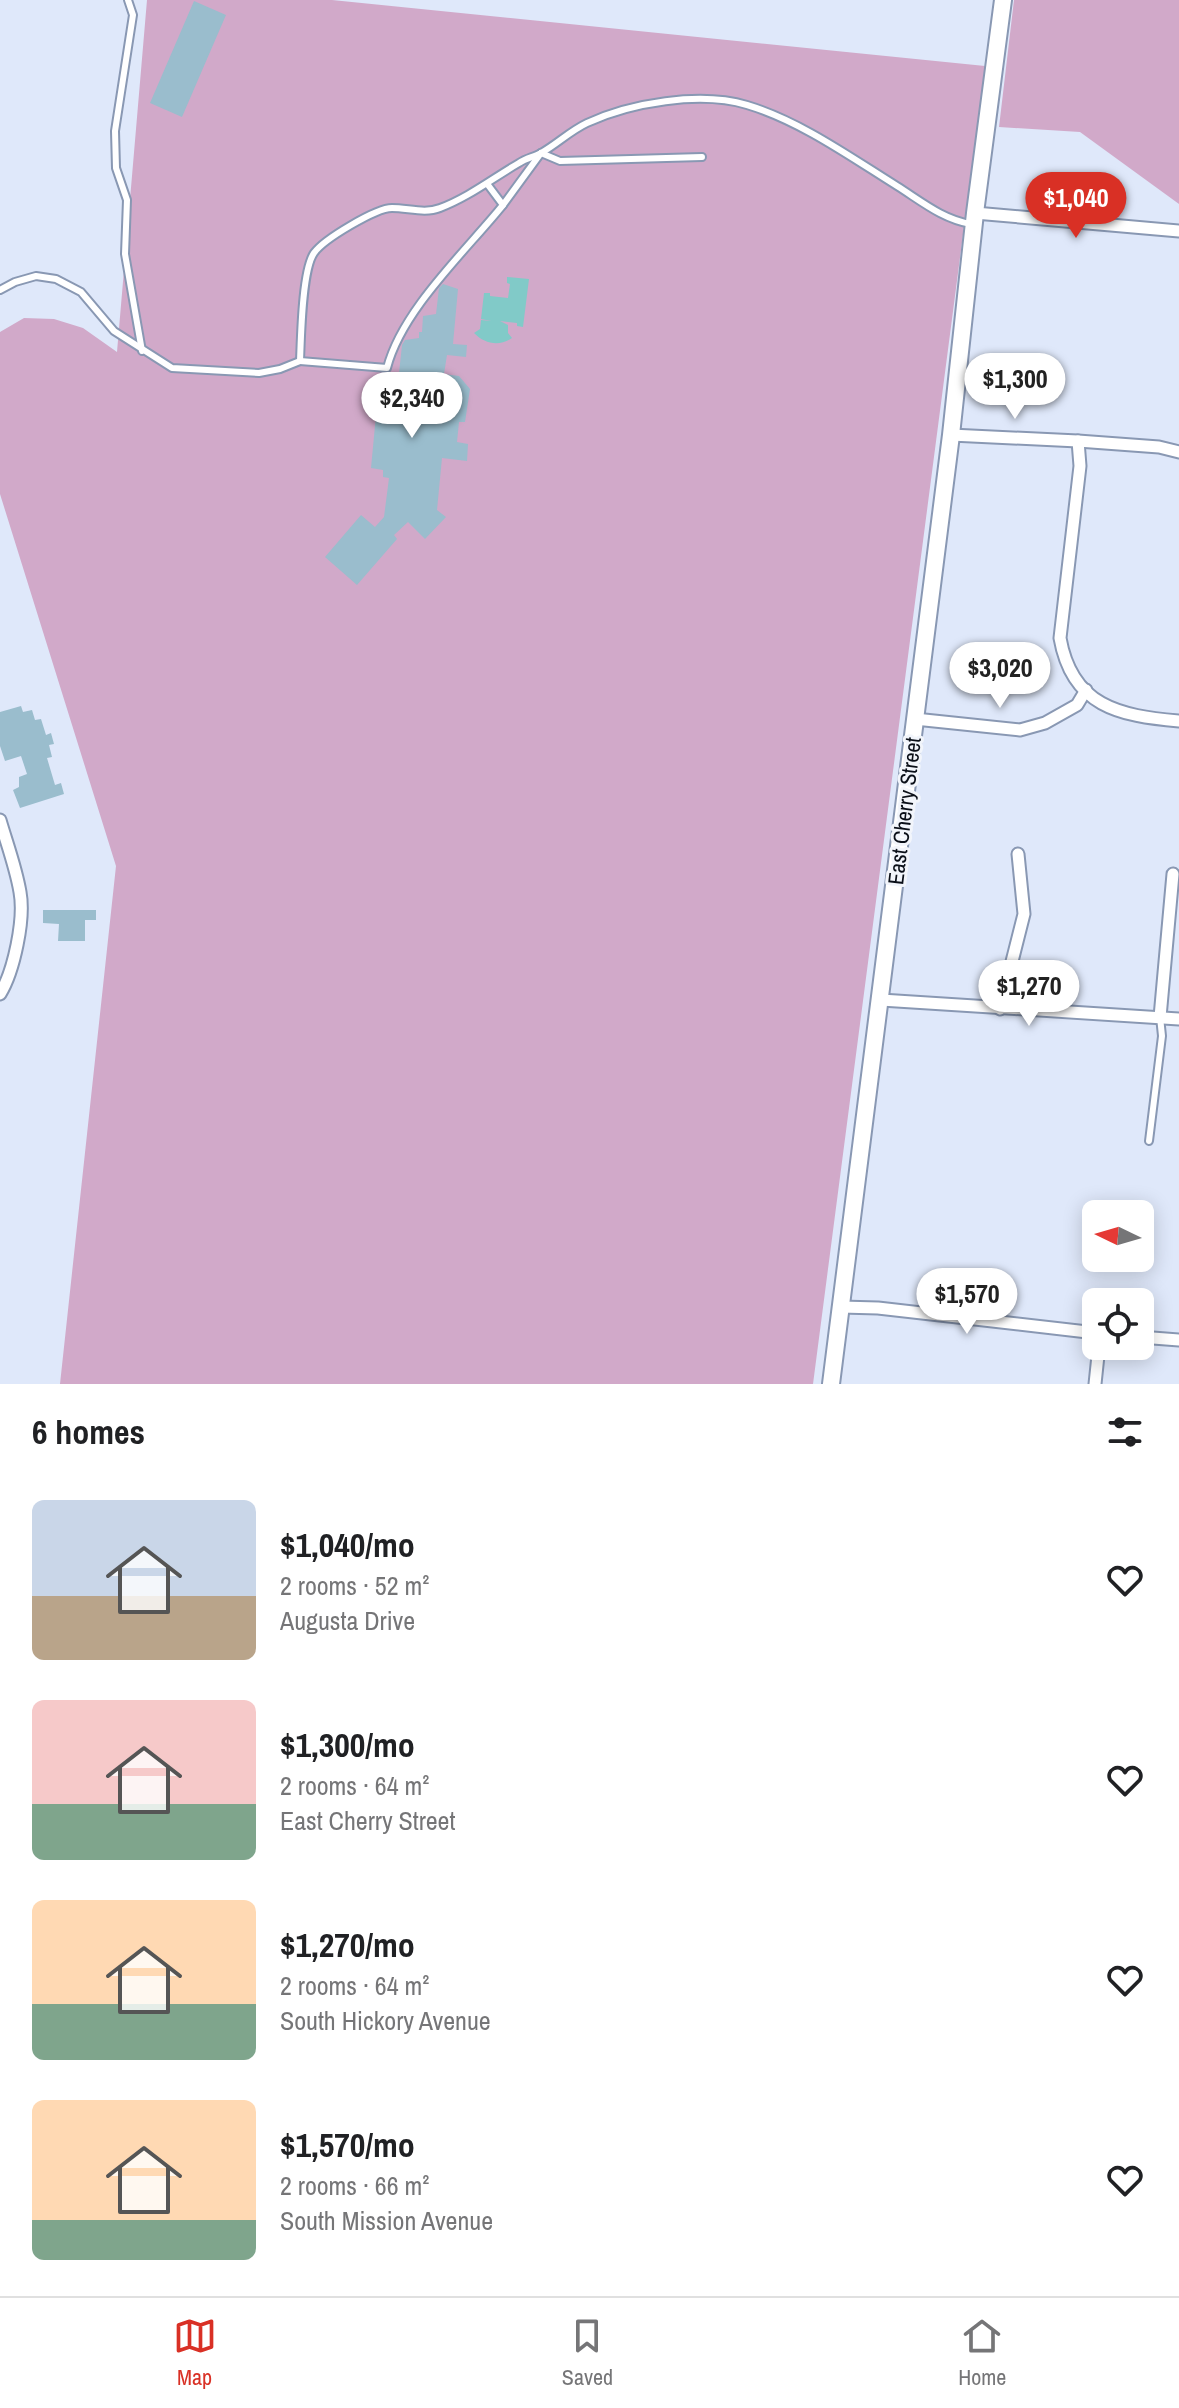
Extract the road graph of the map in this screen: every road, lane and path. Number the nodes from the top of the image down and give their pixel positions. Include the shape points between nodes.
1 (128, 0) edge
2 (1003, 0) edge
3 (541, 153) junction
4 (702, 157) dead end
5 (488, 185) junction
6 (503, 205) junction
7 (975, 219) junction
8 (1179, 231) edge
9 (0, 290) edge
10 (142, 351) junction
11 (300, 361) junction
12 (951, 435) junction
13 (1078, 441) junction
14 (1179, 452) edge
15 (1086, 690) junction
16 (915, 719) junction
17 (1179, 721) edge
18 (0, 820) edge
19 (1018, 854) dead end
20 (1173, 874) dead end
21 (1, 993) edge
22 (881, 1000) junction
23 (1000, 1009) junction
24 (1160, 1017) junction
25 (1179, 1019) edge
26 (1149, 1141) dead end
27 (841, 1307) junction
28 (1082, 1331) edge
29 (1154, 1338) edge
30 (1179, 1340) edge
31 (1098, 1360) edge
32 (831, 1384) edge
33 (1095, 1384) edge

1 - 10 lane via 133,15 115,131 116,168 127,200 125,254
2 - 7 street, East Cherry Street
3 - 4 lane via 560,161
3 - 5 lane
3 - 6 lane
3 - 7 lane via 588,122 621,111 679,100 725,101 786,121 957,222
5 - 6 lane
5 - 11 lane via 428,211 378,211 314,253
6 - 11 lane via 427,296 392,346 387,368
7 - 8 street
7 - 12 street, East Cherry Street
9 - 10 lane via 36,276 56,279 81,292 114,331
10 - 11 lane via 172,368 259,373
12 - 13 street
12 - 16 street, East Cherry Street
13 - 14 street
13 - 15 street via 1080,466 1060,638 1072,675
15 - 16 street via 1077,705 1020,730
15 - 17 street via 1111,710
16 - 22 street, East Cherry Street
18 - 21 street via 21,908 14,964
19 - 23 street via 1024,914
20 - 24 street
22 - 23 street
22 - 27 street, East Cherry Street
23 - 24 street
24 - 25 street
24 - 26 lane
27 - 28 street
27 - 32 street, East Cherry Street
29 - 30 street
31 - 33 street

